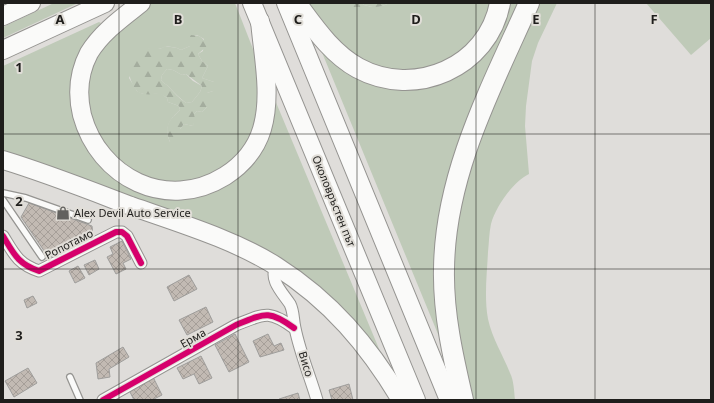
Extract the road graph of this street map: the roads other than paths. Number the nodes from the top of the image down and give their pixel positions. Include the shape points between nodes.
1 (31, 3) edge
2 (105, 3) edge
3 (141, 3) edge
4 (252, 3) edge
5 (286, 3) edge
6 (296, 3) edge
7 (500, 3) edge
8 (529, 3) edge
9 (3, 16) edge
10 (260, 21) junction
11 (3, 50) edge
12 (3, 160) edge
13 (3, 193) edge
14 (3, 200) edge
15 (88, 220) dead end
16 (3, 236) edge
17 (42, 257) dead end
18 (141, 263) dead end
19 (276, 266) junction
20 (294, 328) junction
21 (70, 377) dead end
22 (80, 400) edge
23 (103, 400) edge
24 (317, 400) edge
25 (401, 400) edge
26 (416, 400) edge
27 (448, 400) edge
28 (463, 400) edge

1 - 9 highway
2 - 11 highway
3 - 10 highway via 106,31 89,54 82,69 79,94 84,121 91,139 101,154 122,174 147,187 179,190 217,181 233,171 248,156 262,130 265,115
4 - 10 highway, Околовръстен път
5 - 27 highway
6 - 7 highway via 326,43 340,56 369,73 410,80 443,73 474,53 491,30
8 - 28 highway via 464,155 450,212 444,269 445,304
10 - 26 highway, Околовръстен път
12 - 19 highway via 206,233 251,252
13 - 15 lane via 26,198
14 - 17 lane
16 - 18 street, Ропотамо via 19,261 40,271 116,232 122,232 127,236
19 - 20 street, Висо via 273,275 291,306
19 - 25 highway via 310,290 346,324
20 - 23 street, Ерма via 281,318 270,314 236,325
20 - 24 street, Висо
21 - 22 lane

